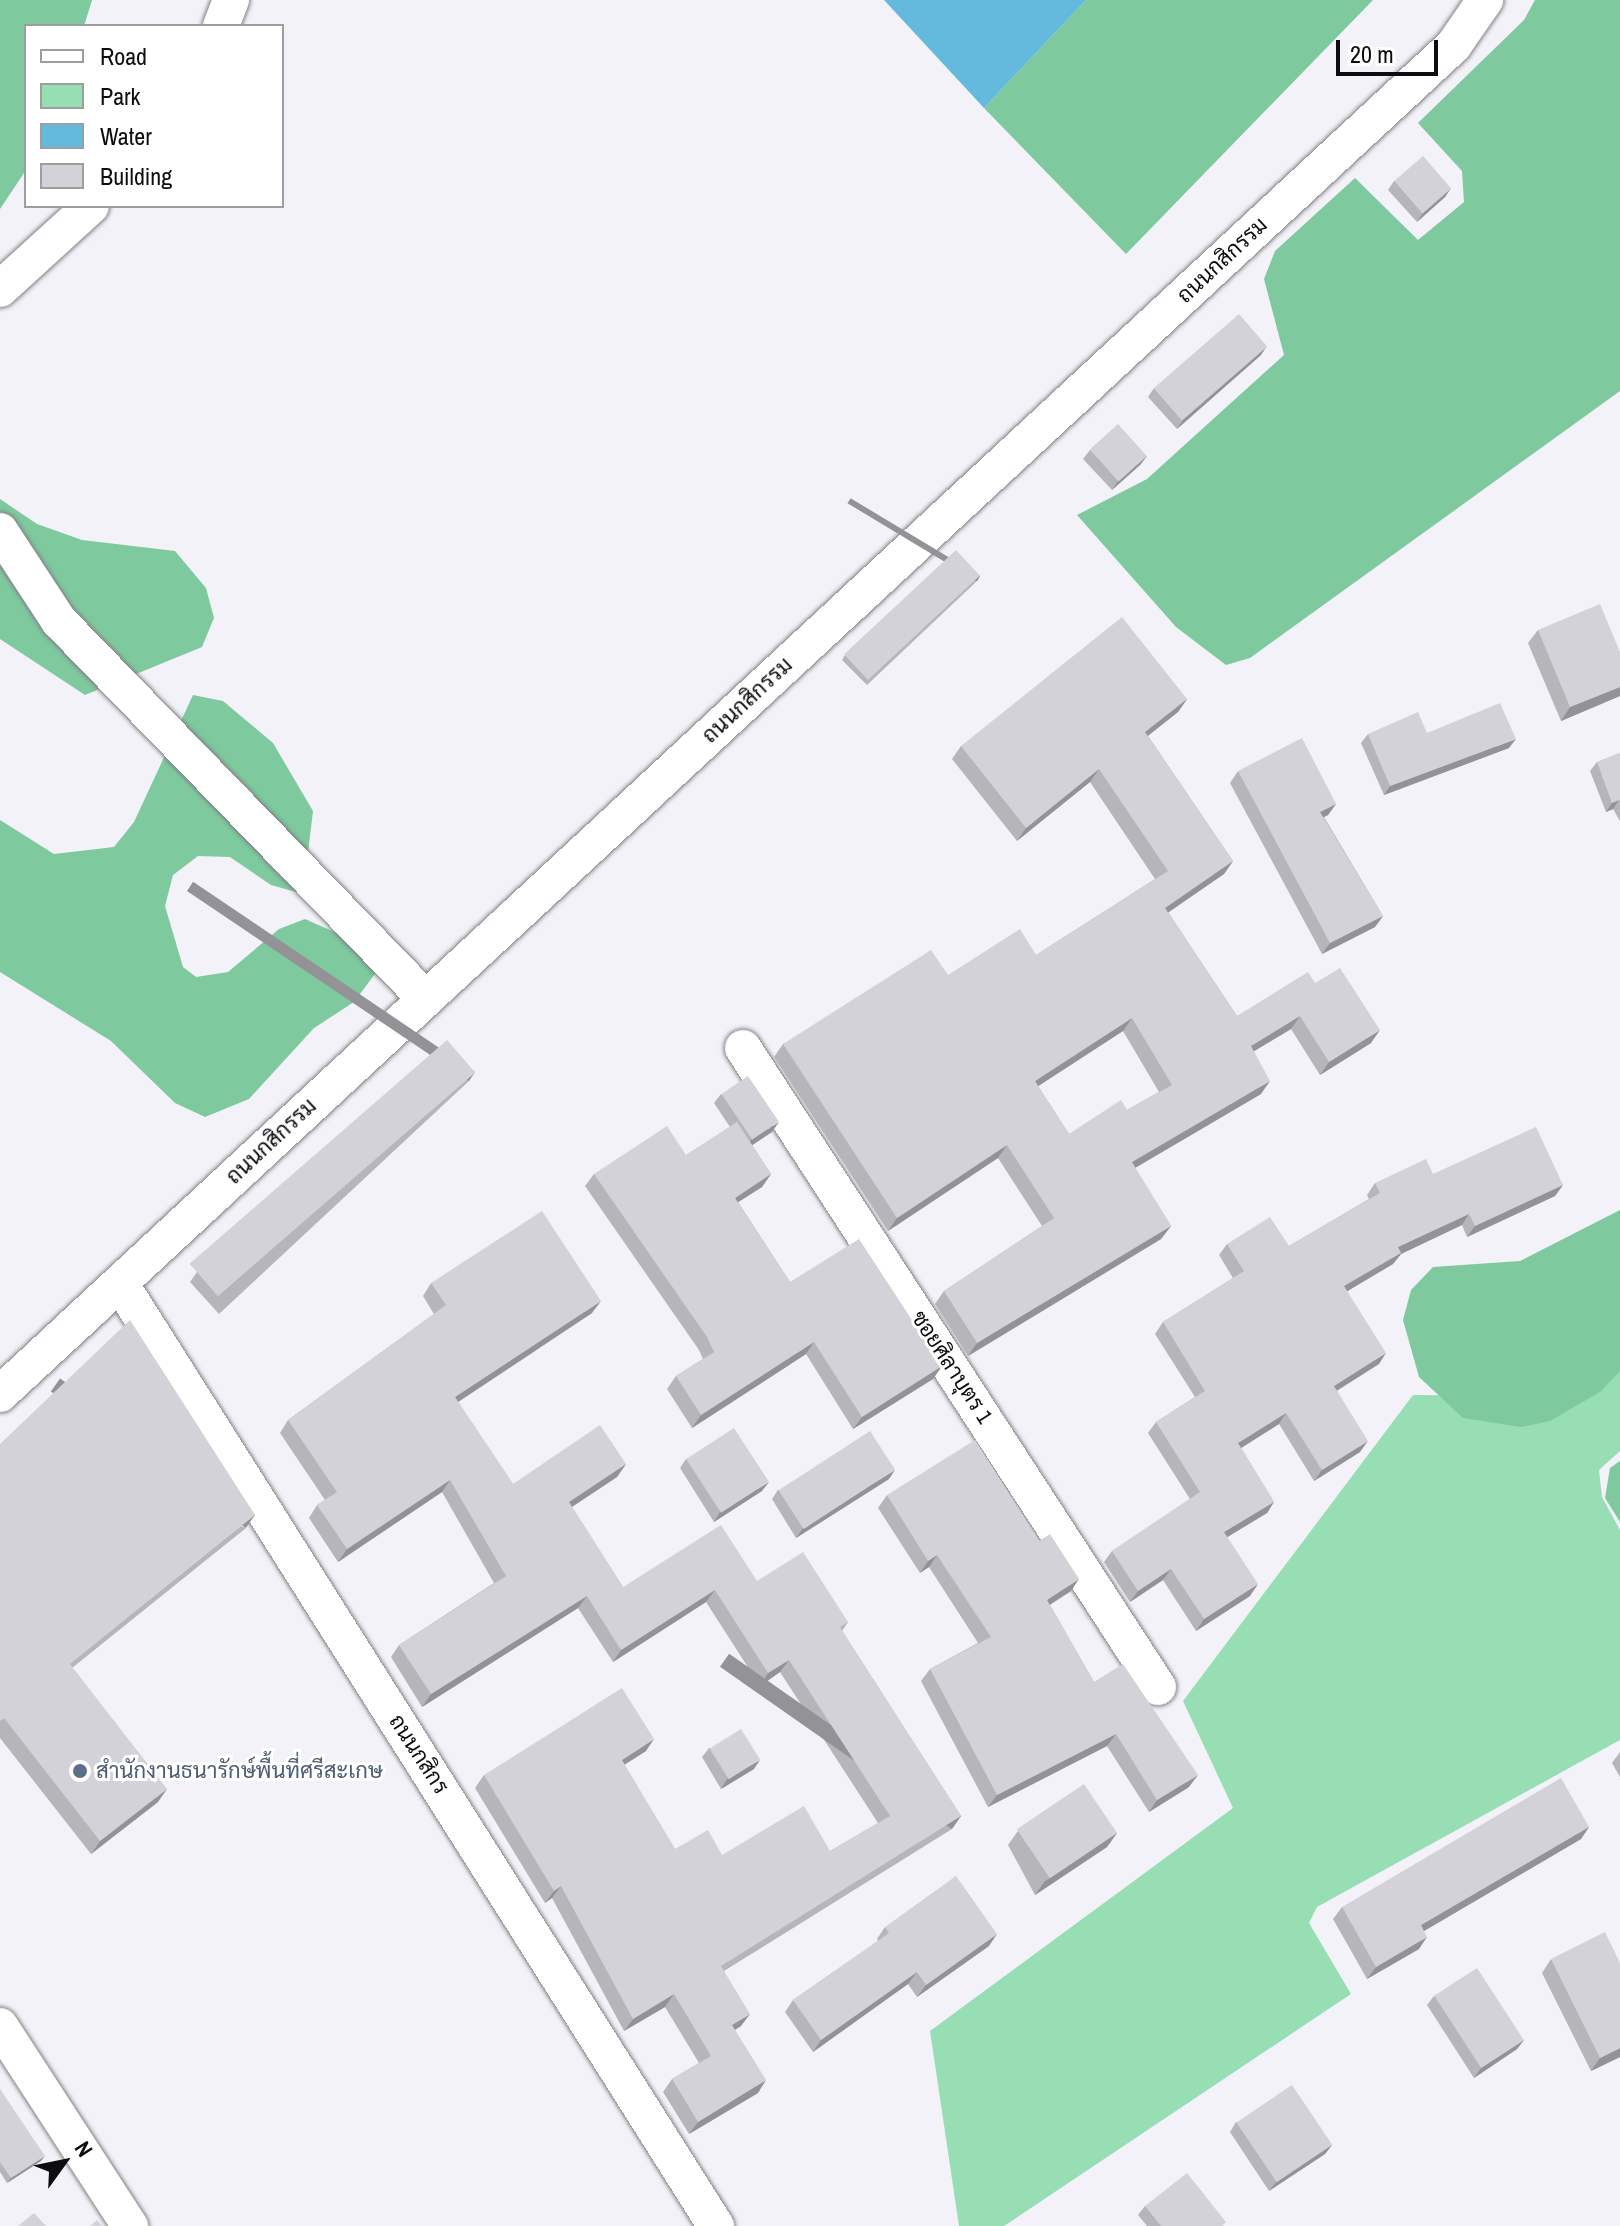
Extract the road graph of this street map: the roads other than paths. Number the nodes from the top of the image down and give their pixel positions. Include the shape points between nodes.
1 (231, 0) edge
2 (1485, 0) edge
3 (222, 24) edge
4 (89, 208) edge
5 (0, 289) edge
6 (0, 531) edge
7 (424, 997) junction
8 (743, 1048) dead end
9 (120, 1283) junction
10 (0, 1394) edge
11 (1158, 1687) dead end
12 (0, 2026) edge
13 (130, 2226) edge
14 (716, 2226) edge

1 - 3 street
2 - 7 street, ถนนกสิกรรม via 1454,45
4 - 5 street
6 - 7 street via 59,621
7 - 9 street, ถนนกสิกรรม
8 - 11 street, ซอยศิลาบุตร 1
9 - 10 street, ถนนกสิกรรม
9 - 14 street, ถนนกสิกร
12 - 13 street

